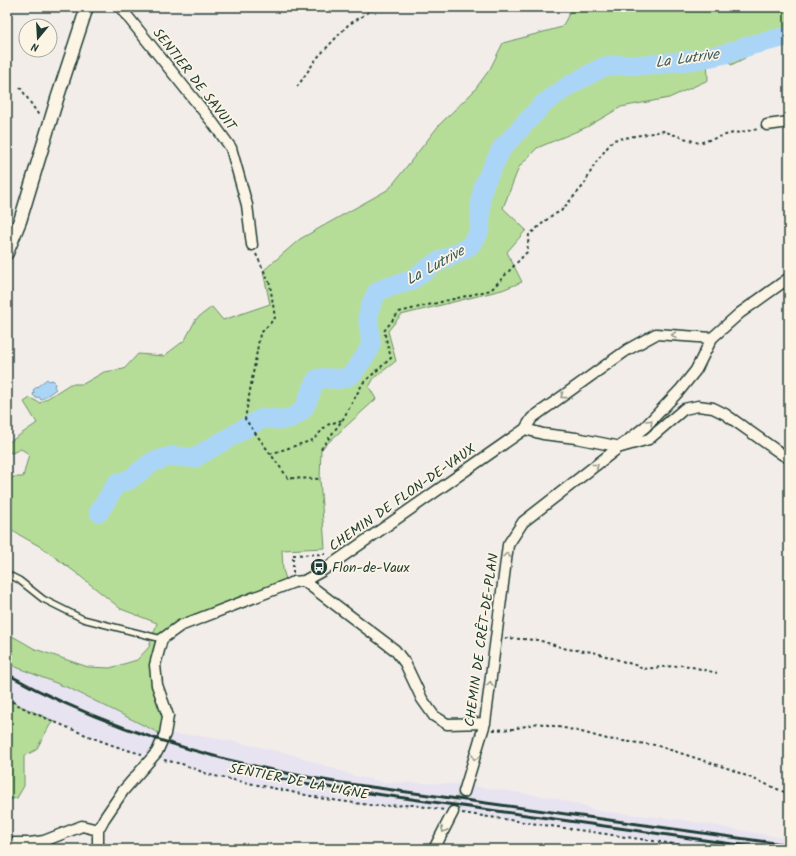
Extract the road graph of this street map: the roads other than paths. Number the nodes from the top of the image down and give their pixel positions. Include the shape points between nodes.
1 (88, 7) edge
2 (120, 7) edge
3 (789, 122) edge
4 (767, 125) road end
5 (252, 245) road end
6 (7, 253) edge
7 (789, 278) edge
8 (712, 338) junction
9 (525, 429) junction
10 (621, 447) junction
11 (789, 458) edge
12 (7, 574) edge
13 (304, 581) junction
14 (162, 639) junction
15 (484, 726) junction
16 (464, 792) tunnel mouth
17 (453, 811) tunnel mouth
18 (98, 830) junction
19 (7, 843) edge
20 (98, 849) edge
21 (434, 849) edge

1 - 6 street via 20,221
2 - 5 street, SENTIER DE SAVUIT via 231,148 247,205
3 - 4 street
7 - 8 street, CHEMIN DE CRÊT-DE-PLAN via 740,313
8 -> 9 street, CHEMIN DE FLON-DE-VAUX via 656,334 627,350 532,418
10 -> 8 street, CHEMIN DE CRÊT-DE-PLAN via 645,427 680,390 696,370
9 - 10 street
9 - 13 street, CHEMIN DE FLON-DE-VAUX via 322,572
10 - 11 street via 649,439 684,409 698,406 713,408 725,414
15 -> 10 street, CHEMIN DE CRÊT-DE-PLAN via 508,545 523,522
12 - 14 lane via 43,599 84,619
13 - 14 street, CHEMIN DE FLON-DE-VAUX via 294,582 180,626
13 - 15 street via 395,650 434,716 447,724
14 - 18 street via 155,665 157,685 168,716 165,734 157,752 123,791
15 -> 16 street, CHEMIN DE CRÊT-DE-PLAN
17 -> 21 street
18 - 19 street via 82,826 44,840
18 - 20 street

